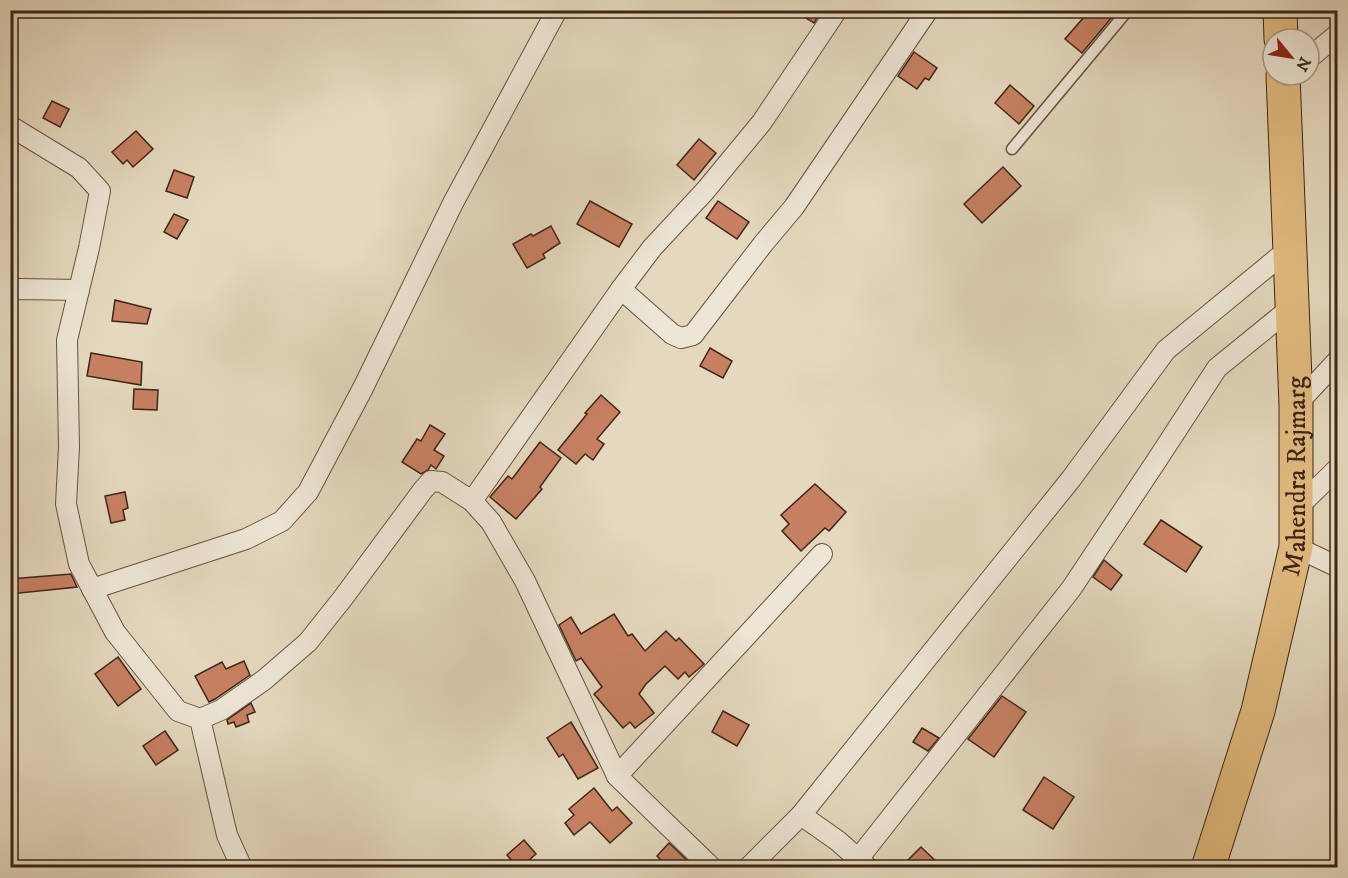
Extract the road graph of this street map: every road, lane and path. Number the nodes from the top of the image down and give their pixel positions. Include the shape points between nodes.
1 (556, 10) edge
2 (837, 10) edge
3 (928, 10) edge
4 (1128, 10) edge
5 (1280, 10) edge
6 (1281, 27) edge
7 (1338, 34) edge
8 (1321, 48) edge
9 (1285, 87) edge
10 (10, 126) edge
11 (1012, 149) dead end
12 (1290, 248) junction
13 (621, 289) junction
14 (15, 290) edge
15 (79, 290) junction
16 (1292, 307) junction
17 (1338, 360) edge
18 (1296, 405) junction
19 (1338, 468) edge
20 (472, 501) junction
21 (1296, 509) junction
22 (1296, 547) junction
23 (822, 554) dead end
24 (1338, 567) edge
25 (92, 589) junction
26 (200, 719) junction
27 (617, 776) junction
28 (801, 815) junction
29 (863, 863) edge
30 (242, 867) edge
31 (712, 867) edge
32 (748, 867) edge
33 (1208, 867) edge

1 - 25 street via 453,203 308,492 282,521 246,539
2 - 13 street via 762,122
3 - 13 street via 794,207 693,335 681,338 672,334
4 - 11 lane
5 - 6 highway
7 - 8 street
9 - 12 highway, Mahendra Rajmarg
10 - 15 street via 79,168 100,191
12 - 16 highway, Mahendra Rajmarg
12 - 28 street via 1166,350 1071,479
13 - 20 street
14 - 15 street
15 - 25 street via 67,340 66,504 79,564
16 - 18 highway, Mahendra Rajmarg
16 - 29 street via 1217,368 1071,589
17 - 18 street
18 - 21 highway, Mahendra Rajmarg
19 - 21 street
20 - 26 street via 442,482 431,482 308,642 264,680 221,710
20 - 27 street via 491,522 525,581
21 - 22 highway, Mahendra Rajmarg
22 - 24 street
22 - 33 highway, Mahendra Rajmarg via 1258,711
23 - 27 street
25 - 26 street via 115,632 178,711
26 - 30 street via 227,836
27 - 31 street
28 - 29 street
28 - 32 street

